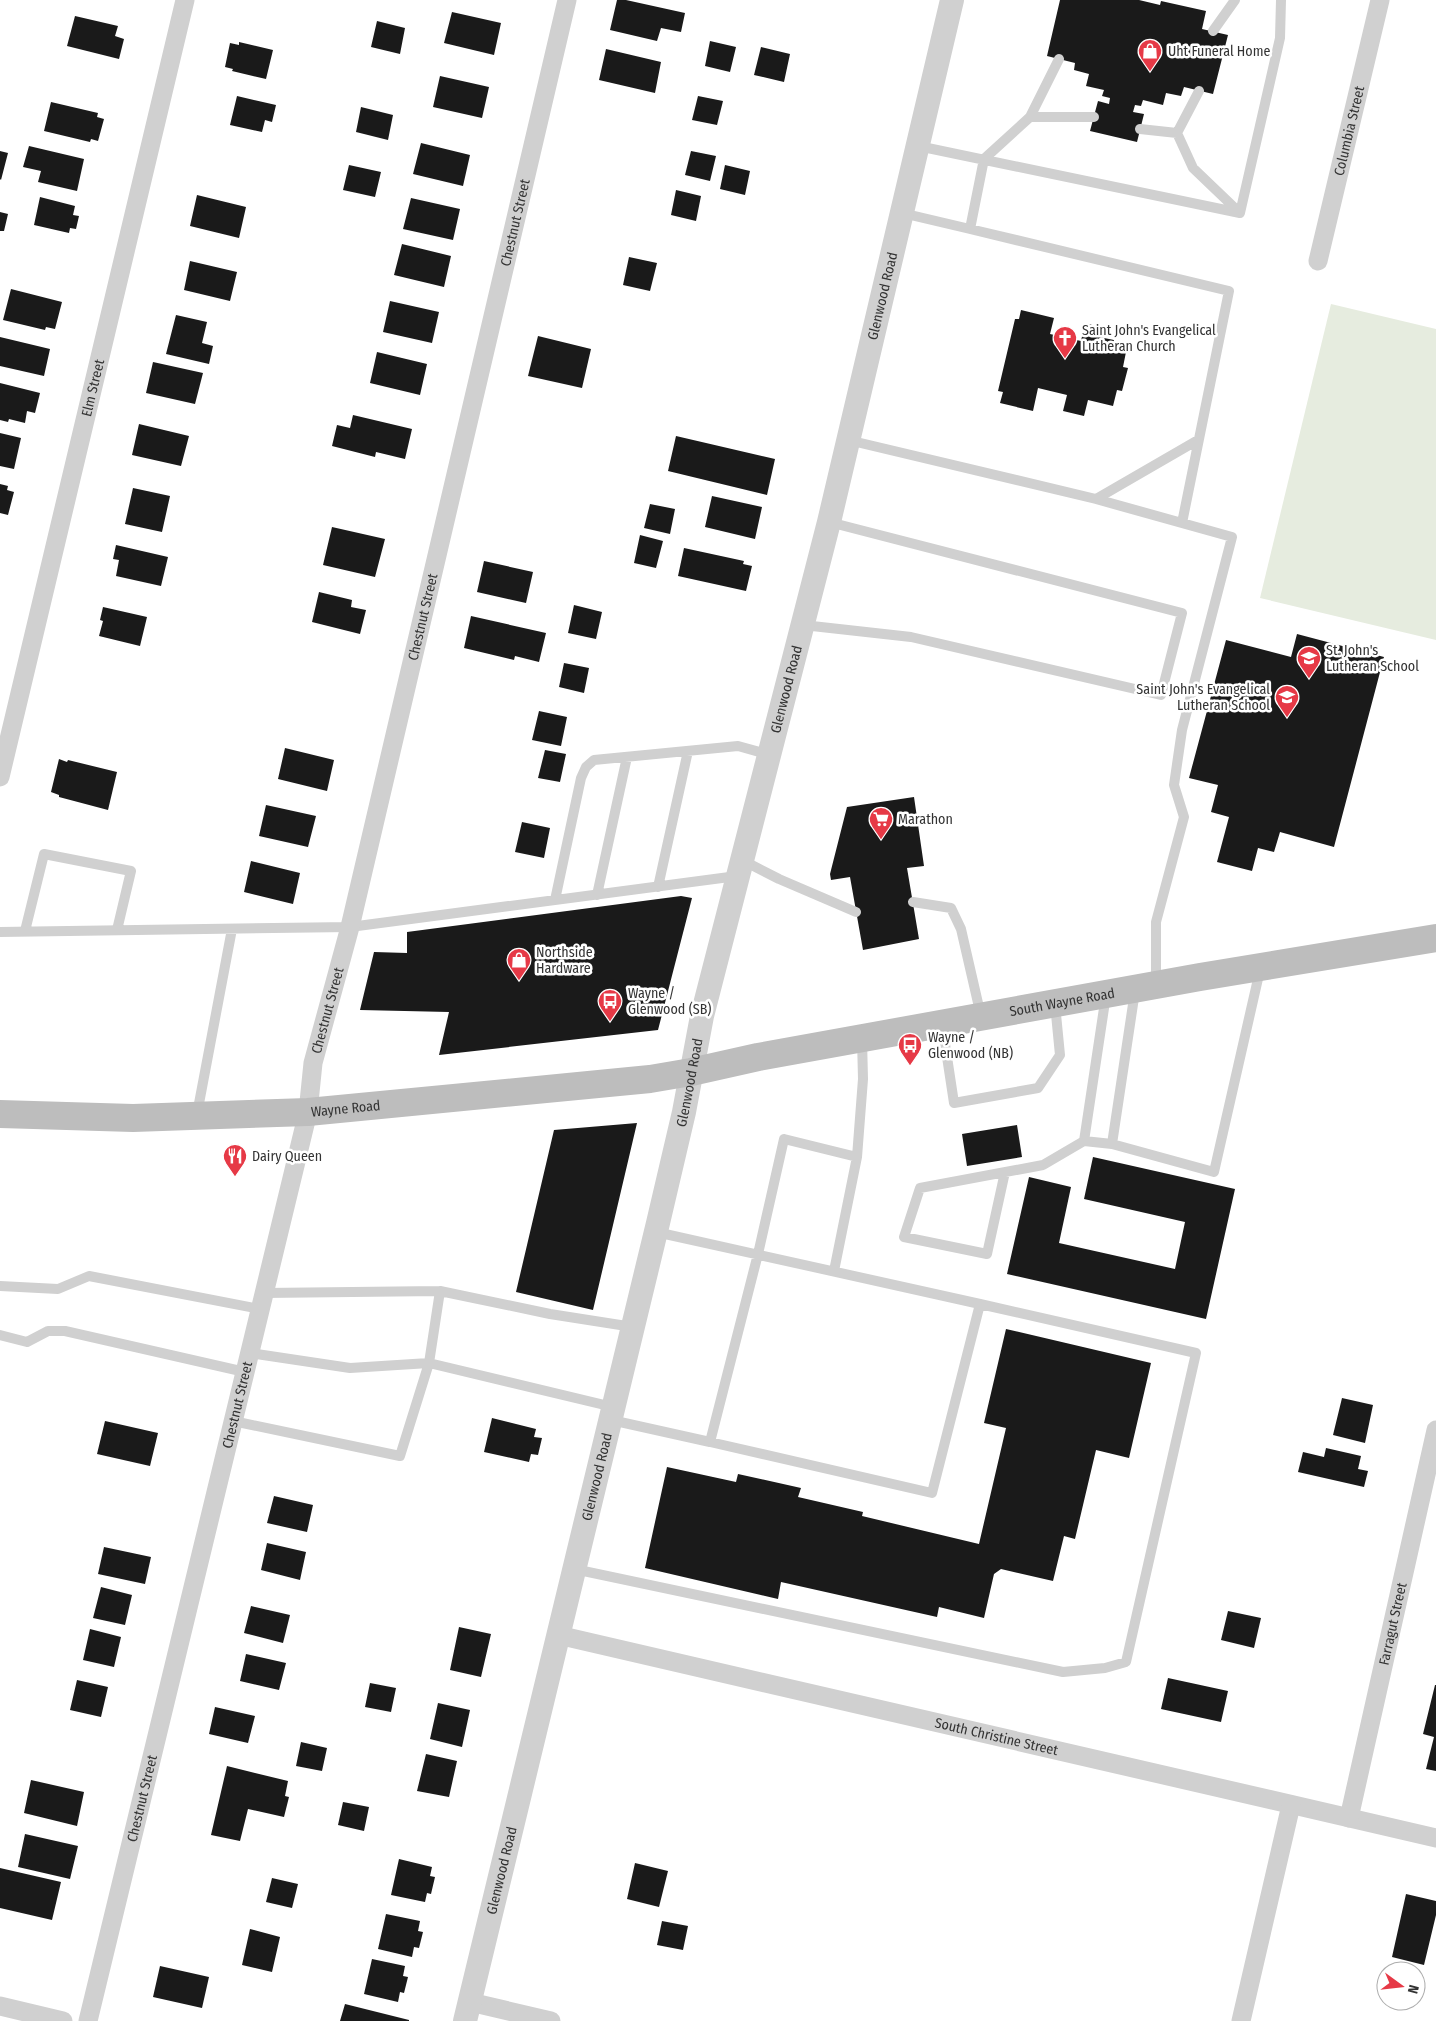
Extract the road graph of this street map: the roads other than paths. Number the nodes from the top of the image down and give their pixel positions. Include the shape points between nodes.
1 (185, 0) edge
2 (567, 0) edge
3 (952, 0) edge
4 (1235, 0) edge
5 (1281, 0) edge
6 (1380, 0) edge
7 (1213, 31) dead end
8 (1059, 59) dead end
9 (1199, 91) dead end
10 (1094, 117) dead end
11 (1030, 118) junction
12 (1140, 129) dead end
13 (1177, 133) junction
14 (918, 146) junction
15 (984, 159) junction
16 (902, 213) junction
17 (1240, 213) junction
18 (970, 229) junction
19 (1318, 261) dead end
20 (848, 440) junction
21 (1198, 440) junction
22 (1096, 498) junction
23 (829, 522) junction
24 (1182, 523) junction
25 (803, 624) junction
26 (688, 751) junction
27 (770, 754) junction
28 (626, 757) junction
29 (0, 777) edge
30 (740, 868) junction
31 (658, 887) junction
32 (596, 895) junction
33 (555, 900) junction
34 (913, 902) dead end
35 (856, 912) dead end
36 (350, 927) junction
37 (232, 928) junction
38 (117, 930) junction
39 (25, 931) junction
40 (0, 932) edge
41 (1436, 938) edge
42 (1261, 967) junction
43 (1146, 987) junction
44 (1107, 994) junction
45 (1055, 1003) junction
46 (981, 1017) junction
47 (942, 1024) junction
48 (862, 1038) junction
49 (691, 1072) junction
50 (308, 1112) junction
51 (0, 1114) edge
52 (196, 1116) junction
53 (1084, 1141) junction
54 (1112, 1144) junction
55 (857, 1157) junction
56 (1005, 1172) junction
57 (655, 1232) junction
58 (758, 1254) junction
59 (834, 1271) junction
60 (0, 1286) edge
61 (440, 1290) junction
62 (262, 1301) junction
63 (980, 1304) junction
64 (633, 1327) junction
65 (0, 1335) edge
66 (250, 1353) junction
67 (429, 1363) junction
68 (245, 1372) junction
69 (612, 1413) junction
70 (233, 1421) junction
71 (1436, 1430) edge
72 (710, 1442) junction
73 (574, 1569) junction
74 (558, 1635) junction
75 (1291, 1805) junction
76 (1349, 1818) junction
77 (1436, 1838) edge
78 (0, 2006) edge
79 (468, 2012) edge
80 (63, 2021) edge
81 (88, 2021) edge
82 (551, 2021) edge
83 (1241, 2021) edge

1 - 29 street, Elm Street
2 - 36 street, Chestnut Street
3 - 14 street, Glenwood Road
4 - 7 lane
5 - 17 lane via 1280,38
6 - 19 street, Columbia Street
8 - 11 lane
9 - 13 lane
10 - 11 lane
11 - 15 lane
12 - 13 lane
13 - 17 lane via 1193,168
14 - 15 lane
14 - 16 street, Glenwood Road
15 - 17 lane
15 - 18 lane
16 - 18 lane
16 - 20 street, Glenwood Road
18 - 21 lane via 1229,291
20 - 22 lane
20 - 23 street, Glenwood Road
21 - 22 lane
21 - 24 lane
22 - 24 lane
23 - 25 street, Glenwood Road
23 - 25 lane via 1182,613 1161,695 911,637
24 - 43 lane via 1232,537 1182,730 1174,785 1184,817 1156,922
25 - 27 street, Glenwood Road
26 - 27 lane via 738,746
26 - 28 lane
26 - 31 lane
27 - 30 street, Glenwood Road
28 - 32 lane
28 - 33 lane via 594,760 586,767
30 - 31 lane
30 - 35 lane via 779,879
30 - 49 street, Glenwood Road
31 - 32 lane
32 - 33 lane
33 - 36 lane
34 - 46 lane via 951,908 961,929
36 - 37 lane
36 - 50 street, Chestnut Street via 313,1063
37 - 38 lane
37 - 52 lane
38 - 39 lane
38 - 39 lane via 130,870 44,854
39 - 40 lane
41 - 42 main road, South Wayne Road
42 - 43 main road, South Wayne Road
42 - 54 lane via 1214,1172
43 - 44 main road, South Wayne Road
43 - 54 lane
44 - 45 main road, South Wayne Road
44 - 53 lane
45 - 46 main road, South Wayne Road
45 - 47 lane via 1060,1055 1038,1088 954,1103
46 - 47 main road, South Wayne Road
47 - 48 main road, South Wayne Road
48 - 49 main road, South Wayne Road
48 - 55 lane via 863,1079
49 - 50 main road, Wayne Road via 650,1079
49 - 57 street, Glenwood Road
50 - 52 main road, Wayne Road
50 - 62 street, Chestnut Street
51 - 52 main road, Wayne Road via 133,1118
53 - 54 lane
53 - 56 lane via 1043,1165
55 - 58 lane via 784,1138
55 - 59 lane
56 - 56 lane via 920,1188 904,1236 987,1254
57 - 58 lane
57 - 64 street, Glenwood Road
58 - 59 lane
58 - 72 lane
59 - 63 lane
60 - 62 lane via 58,1289 89,1276
61 - 62 lane
61 - 64 lane via 550,1314
61 - 67 lane
62 - 66 street, Chestnut Street
63 - 72 lane via 932,1493
63 - 73 lane via 1196,1353 1126,1662 1105,1668 1063,1672
64 - 69 street, Glenwood Road
65 - 68 lane via 28,1342 48,1331 65,1331
66 - 67 lane via 350,1368
66 - 68 street, Chestnut Street
67 - 69 lane
67 - 70 lane via 400,1456
68 - 70 street, Chestnut Street
69 - 72 lane
69 - 73 street, Glenwood Road
70 - 81 street, Chestnut Street
71 - 76 street, Farragut Street
73 - 74 street, Glenwood Road
74 - 75 street, South Christine Street
74 - 79 street, Glenwood Road
75 - 76 street, South Christine Street
75 - 83 street
76 - 77 street, South Christine Street
78 - 80 street
79 - 82 street

